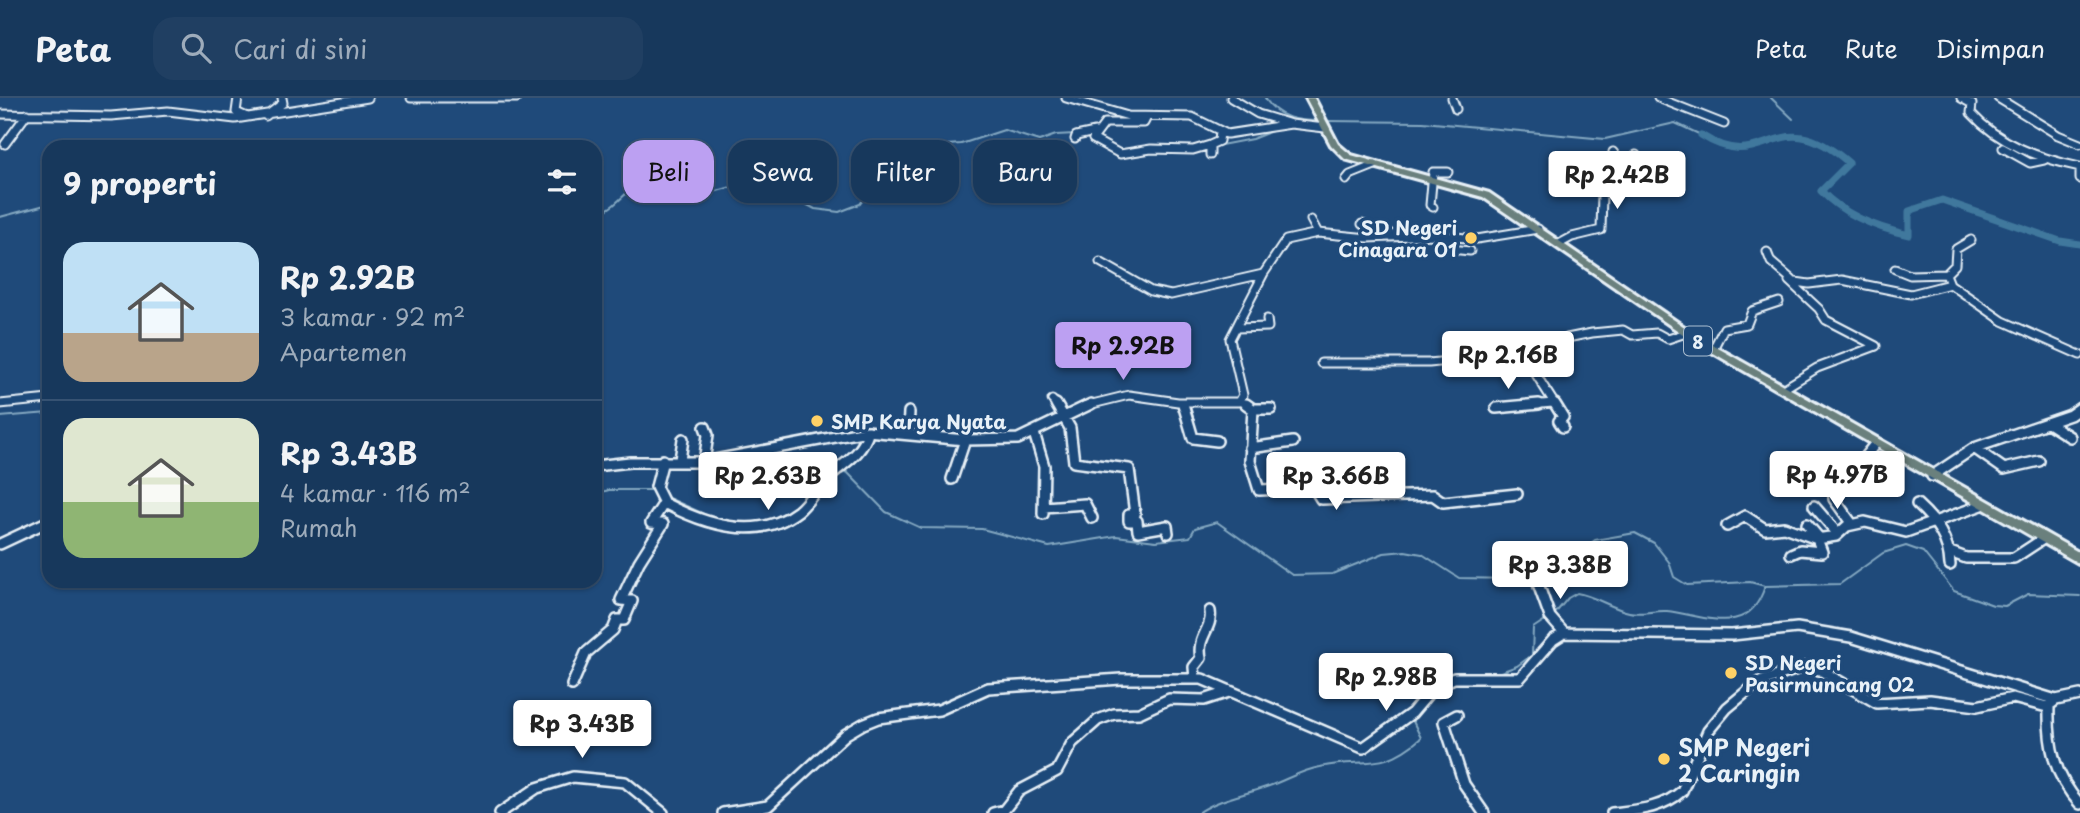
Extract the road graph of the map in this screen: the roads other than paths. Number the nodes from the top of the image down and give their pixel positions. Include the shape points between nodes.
1 (238, 98) edge
2 (282, 98) edge
3 (368, 98) edge
4 (411, 98) edge
5 (491, 98) edge
6 (517, 98) edge
7 (1066, 98) edge
8 (1231, 98) edge
9 (1310, 98) edge
10 (1452, 98) edge
11 (1658, 98) edge
12 (1961, 98) edge
13 (1998, 98) edge
14 (434, 99) edge
15 (452, 99) edge
16 (1456, 109) dead end
17 (0, 114) edge
18 (27, 114) junction
19 (266, 116) junction
20 (1147, 117) junction
21 (250, 118) junction
22 (1291, 124) junction
23 (1724, 124) dead end
24 (1324, 128) junction
25 (1097, 131) junction
26 (1220, 132) junction
27 (1075, 139) dead end
28 (5, 144) dead end
29 (2080, 144) edge
30 (2003, 148) dead end
31 (1613, 152) dead end
32 (1636, 155) dead end
33 (2044, 160) junction
34 (1376, 165) junction
35 (2080, 167) edge
36 (1614, 169) junction
37 (1448, 172) dead end
38 (2080, 179) edge
39 (1346, 180) dead end
40 (1433, 180) junction
41 (1433, 207) dead end
42 (1311, 219) dead end
43 (1362, 224) dead end
44 (1538, 229) junction
45 (1318, 233) junction
46 (1397, 236) junction
47 (1443, 236) junction
48 (1971, 240) dead end
49 (1559, 244) junction
50 (1470, 251) dead end
51 (1767, 251) dead end
52 (1100, 262) dead end
53 (1895, 269) dead end
54 (1263, 274) junction
55 (1946, 274) junction
56 (1792, 280) junction
57 (1950, 284) junction
58 (1779, 302) dead end
59 (1267, 318) dead end
60 (1236, 328) junction
61 (1686, 333) junction
62 (1713, 349) junction
63 (1535, 353) junction
64 (2080, 355) edge
65 (1321, 363) dead end
66 (1783, 389) junction
67 (1052, 400) dead end
68 (42, 401) edge
69 (1241, 401) junction
70 (1182, 402) junction
71 (1553, 403) junction
72 (0, 404) edge
73 (1496, 408) dead end
74 (2080, 408) edge
75 (1253, 409) junction
76 (1271, 409) dead end
77 (909, 412) dead end
78 (1068, 415) junction
79 (2048, 423) junction
80 (705, 427) dead end
81 (1563, 427) dead end
82 (869, 431) junction
83 (1034, 433) junction
84 (908, 434) junction
85 (2070, 438) dead end
86 (682, 439) dead end
87 (965, 440) junction
88 (1217, 441) dead end
89 (1293, 442) dead end
90 (1875, 444) junction
91 (1251, 448) junction
92 (1974, 448) junction
93 (663, 460) junction
94 (680, 460) junction
95 (2039, 461) dead end
96 (704, 462) junction
97 (1859, 464) dead end
98 (602, 465) edge
99 (1932, 476) junction
100 (952, 479) dead end
101 (1834, 491) dead end
102 (1517, 494) dead end
103 (664, 503) junction
104 (1917, 503) dead end
105 (1982, 505) junction
106 (1814, 506) dead end
107 (1092, 518) dead end
108 (1936, 521) junction
109 (42, 524) edge
110 (1807, 524) dead end
111 (1852, 524) junction
112 (1727, 526) dead end
113 (1168, 533) dead end
114 (1838, 534) junction
115 (1818, 538) junction
116 (2043, 539) junction
117 (0, 544) edge
118 (1950, 552) junction
119 (1791, 554) dead end
120 (2080, 559) edge
121 (1950, 565) dead end
122 (1537, 581) dead end
123 (1210, 611) dead end
124 (1564, 633) junction
125 (1195, 678) junction
126 (572, 685) dead end
127 (1230, 692) junction
128 (2080, 695) edge
129 (2052, 704) junction
130 (1457, 715) dead end
131 (2080, 804) edge
132 (500, 813) edge
133 (663, 813) edge
134 (723, 813) edge
135 (993, 813) edge
136 (1484, 813) edge
137 (1612, 813) edge

1 - 21 street via 236,112
2 - 19 street via 283,103
3 - 19 street
4 - 14 street
5 - 6 street
5 - 15 street
7 - 20 street via 1108,113
8 - 22 street via 1258,114
9 - 24 highway, 8
10 - 16 street
11 - 23 street
12 - 33 street via 1972,104 1971,113 1979,122
13 - 29 street
14 - 15 street
17 - 18 street
18 - 21 street via 111,116 168,111 207,118
18 - 28 street
19 - 21 street
20 - 25 street via 1144,123 1105,123
20 - 26 street via 1186,115
22 - 24 street
22 - 26 street
24 - 34 highway, 8 via 1342,153
25 - 26 street via 1093,139 1121,154 1210,148
25 - 27 street
30 - 33 street via 2030,163
31 - 36 street
32 - 36 street via 1639,172
33 - 35 street
34 - 39 street
34 - 40 highway, 8
35 - 38 street
36 - 49 street via 1618,189 1602,195 1601,230
37 - 40 street via 1434,171
40 - 41 street
40 - 44 highway, 8 via 1486,195
42 - 45 street
43 - 46 street
44 - 47 street via 1477,239
44 - 49 highway, 8
45 - 46 street
45 - 54 street via 1282,243
46 - 47 street
47 - 50 street via 1451,249
48 - 55 street via 1956,249 1955,265
49 - 61 highway, 8
51 - 56 street via 1771,262
52 - 54 street via 1151,291 1171,295
53 - 55 street via 1910,275
54 - 60 street
55 - 57 street
56 - 57 street via 1808,284 1842,279 1911,294
56 - 66 street via 1788,282 1792,287 1823,311 1826,320 1877,346 1817,368
57 - 64 street via 2009,324
58 - 62 street via 1752,311 1747,324 1722,330
59 - 60 street via 1267,327
60 - 69 street via 1230,345
61 - 62 highway, 8
61 - 63 street via 1668,339 1623,330 1592,333 1567,338 1554,349
62 - 66 highway, 8
63 - 65 street via 1429,363
63 - 71 street via 1525,359
66 - 90 highway, 8
67 - 78 street
68 - 72 street
69 - 70 street
69 - 75 street
70 - 78 street via 1121,396
70 - 88 street via 1192,437
71 - 73 street
71 - 81 street via 1563,417 1559,421
74 - 79 street
75 - 76 street
75 - 91 street
77 - 84 street
78 - 83 street
78 - 113 street via 1074,462 1129,469 1135,514 1129,515 1129,521 1137,521 1138,531 1167,526
79 - 85 street
79 - 92 street
80 - 96 street
82 - 84 street
82 - 96 street
82 - 103 street via 860,456 828,476 800,509 776,524 717,525
83 - 87 street via 1010,440
83 - 107 street via 1044,466 1043,510 1085,504
84 - 87 street
86 - 94 street
87 - 100 street
89 - 91 street
90 - 97 street
90 - 99 highway, 8
91 - 102 street via 1260,490 1314,488 1321,499 1433,495 1443,502
92 - 95 street via 2004,469
92 - 99 street
93 - 94 street
93 - 98 street
93 - 103 street via 656,487
94 - 96 street
99 - 105 highway, 8
101 - 111 street via 1834,499
103 - 126 street via 651,523 663,524 621,600 632,601 624,620 617,620 613,630 582,657
104 - 108 street
105 - 108 street
105 - 116 highway, 8
106 - 114 street
108 - 111 street via 1906,532 1879,523
108 - 118 street
109 - 117 street
110 - 115 street
111 - 114 street
112 - 115 street via 1745,516 1765,529 1784,527
114 - 115 street
115 - 119 street via 1822,552
116 - 118 street via 2014,558 1966,558
116 - 120 highway, 8
118 - 121 street
122 - 124 street via 1550,617
123 - 125 street via 1198,646 1201,658 1194,667
124 - 127 street via 1553,639 1520,678 1454,678 1433,688 1412,713 1363,748
124 - 129 street via 1732,635 1797,628 1851,637
125 - 127 street
125 - 134 street via 988,688 939,710 878,718 846,734 768,806
127 - 135 street via 1204,700 1169,699 1139,713 1102,718 1072,743 1057,771 1019,791 1006,808
128 - 129 street
129 - 131 street via 2048,736 2054,765
129 - 137 street via 2011,698 1977,706 1930,700 1877,703 1820,670 1798,668 1757,683 1727,708 1709,731 1676,797
130 - 136 street via 1444,722 1465,788
132 - 133 street via 526,794 574,774 628,783

